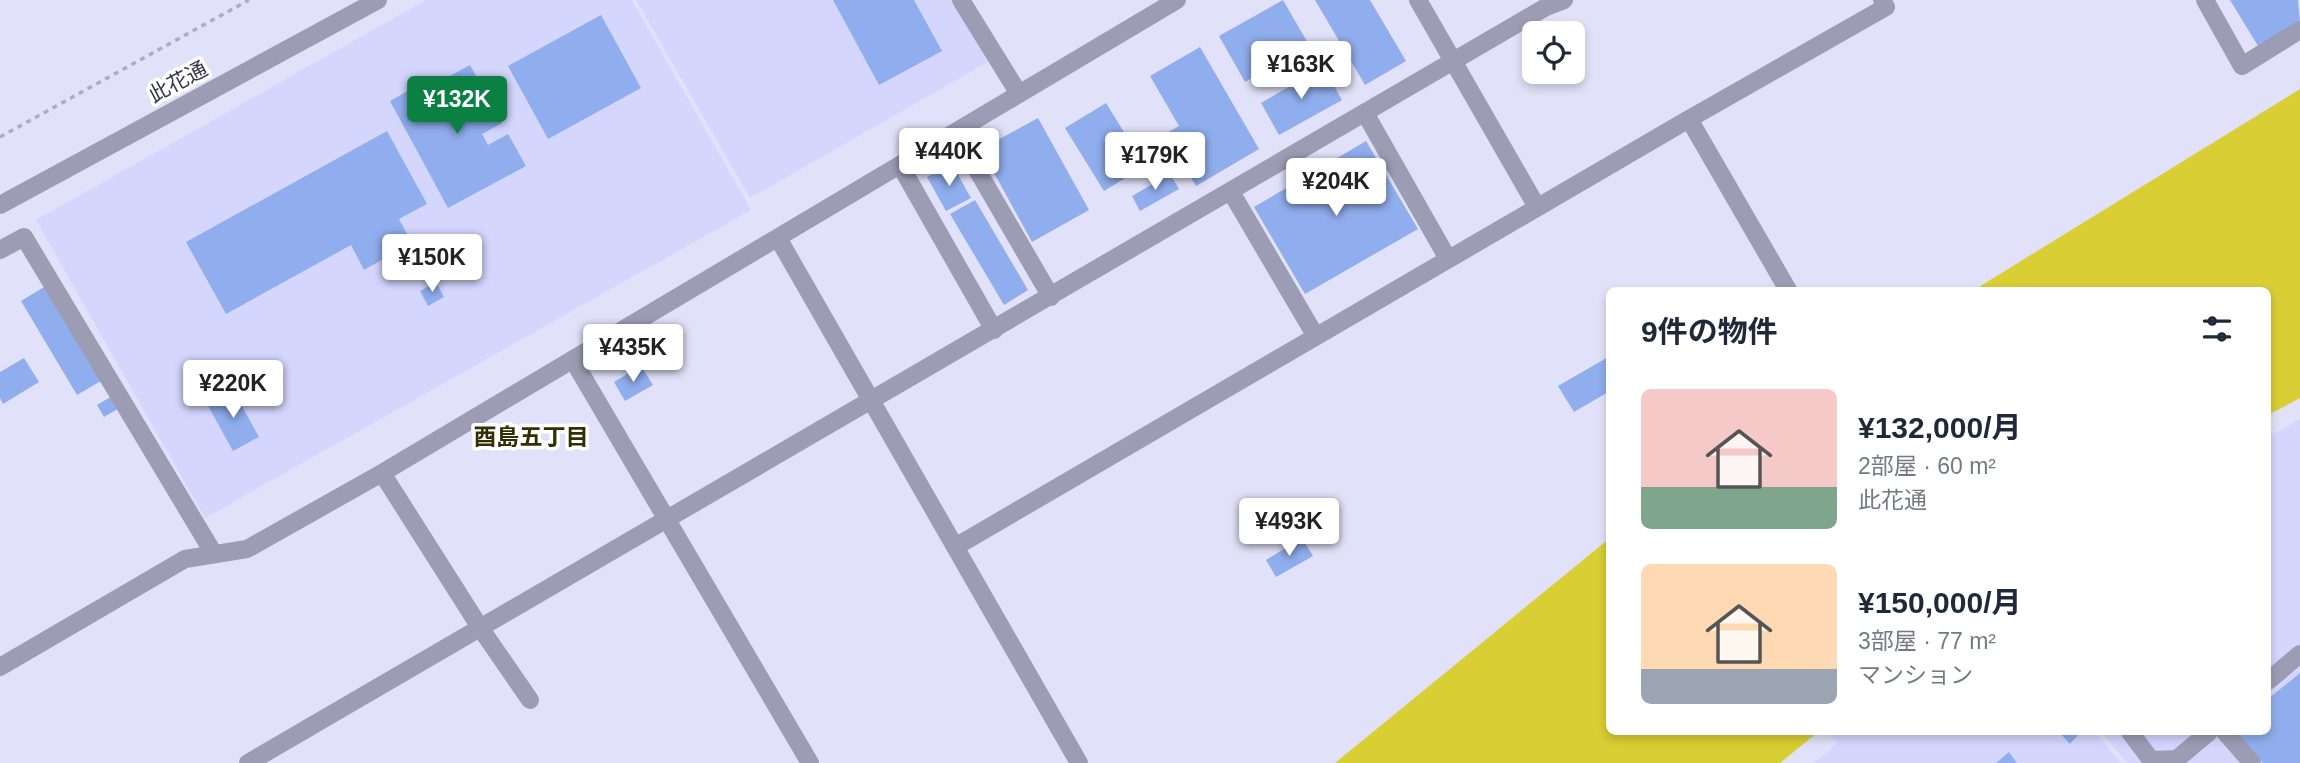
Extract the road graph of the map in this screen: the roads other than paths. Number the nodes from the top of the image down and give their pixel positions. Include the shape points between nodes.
1 (378, 0) edge
2 (961, 0) edge
3 (1177, 0) edge
4 (1418, 0) edge
5 (1564, 0) edge
6 (1882, 0) edge
7 (2205, 0) edge
8 (2300, 30) edge
9 (1453, 62) junction
10 (1018, 94) junction
11 (1365, 113) junction
12 (1689, 119) junction
13 (955, 132) junction
14 (900, 165) junction
15 (1231, 191) junction
16 (0, 205) edge
17 (1537, 207) junction
18 (778, 237) junction
19 (0, 250) edge
20 (1448, 259) junction
21 (1786, 287) edge
22 (1051, 297) junction
23 (994, 330) junction
24 (1315, 335) junction
25 (573, 360) junction
26 (872, 401) junction
27 (382, 473) junction
28 (668, 521) junction
29 (955, 547) junction
30 (214, 554) junction
31 (481, 629) junction
32 (2300, 654) edge
33 (0, 667) edge
34 (2271, 678) edge
35 (530, 700) dead end
36 (2132, 735) edge
37 (2205, 735) edge
38 (2228, 735) edge
39 (248, 763) edge
40 (810, 763) edge
41 (1079, 763) edge
42 (2252, 763) edge

1 - 16 street, 此花通
2 - 10 street
3 - 10 street
4 - 9 street
5 - 9 street
6 - 12 street via 1886,7
7 - 8 street via 2242,66
9 - 11 street
9 - 17 street
10 - 13 street
11 - 15 street
11 - 20 street
12 - 17 street
12 - 21 street
13 - 14 street
13 - 22 street
14 - 18 street
14 - 23 street
15 - 22 street
15 - 24 street
17 - 20 street
18 - 25 street
18 - 26 street
19 - 30 street via 24,237
20 - 24 street
22 - 23 street
23 - 26 street
24 - 29 street
25 - 27 street
25 - 28 street
26 - 28 street
26 - 29 street
27 - 30 street via 247,549
27 - 31 street
28 - 31 street
28 - 40 street
29 - 41 street
30 - 33 street via 185,559
31 - 35 street
31 - 39 street
32 - 34 street
36 - 37 street via 2151,760 2177,759
38 - 42 street

